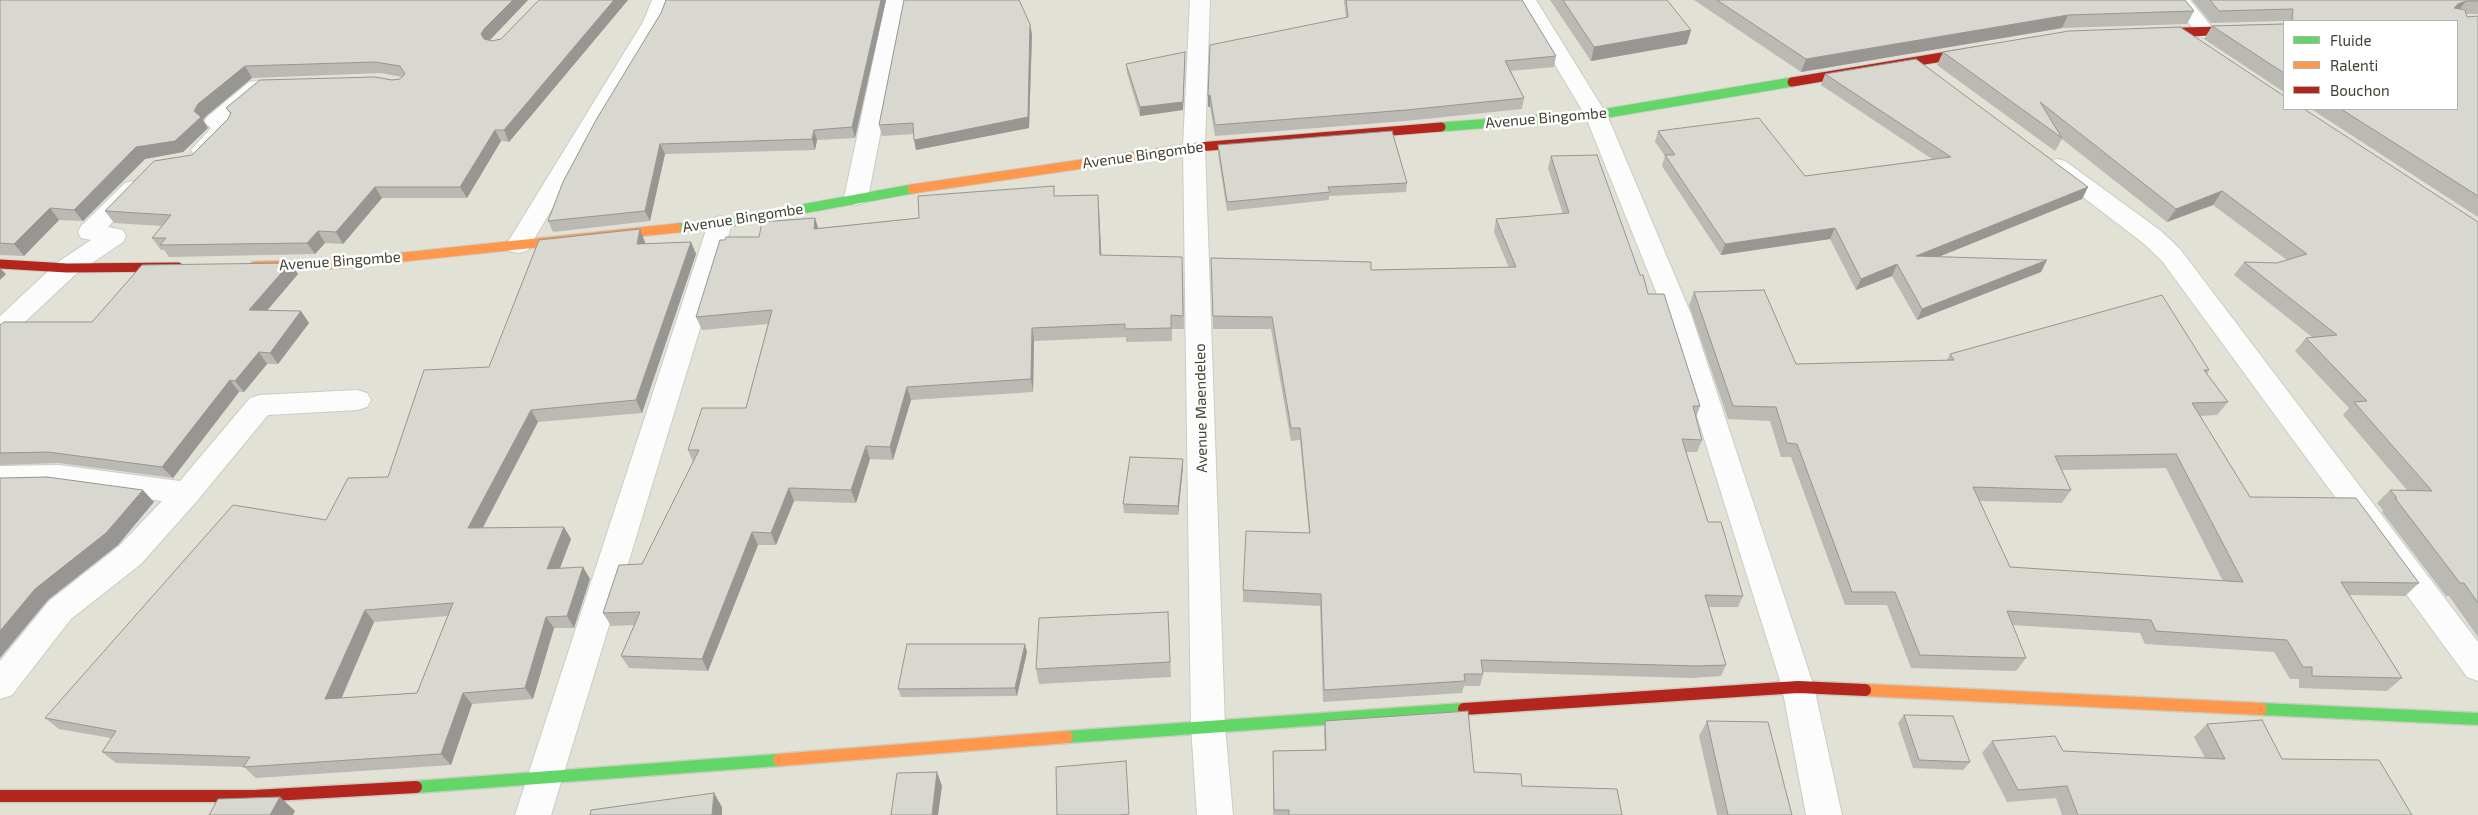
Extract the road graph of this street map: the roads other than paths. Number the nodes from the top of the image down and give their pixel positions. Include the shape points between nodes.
1 (662, 0) edge
2 (896, 0) edge
3 (1200, 0) edge
4 (1526, 0) edge
5 (2180, 0) edge
6 (2283, 29) edge
7 (2176, 32) junction
8 (2206, 32) junction
9 (2138, 33) edge
10 (1992, 48) edge
11 (2209, 54) edge
12 (1917, 62) junction
13 (1941, 80) edge
14 (279, 84) edge
15 (1596, 115) junction
16 (1194, 147) junction
17 (2035, 150) edge
18 (182, 161) edge
19 (148, 172) edge
20 (856, 198) junction
21 (720, 224) junction
22 (518, 245) junction
23 (0, 264) edge
24 (246, 266) edge
25 (187, 267) edge
26 (67, 268) junction
27 (0, 331) edge
28 (357, 400) dead end
29 (0, 477) edge
30 (187, 493) junction
31 (2478, 667) edge
32 (0, 685) edge
33 (1798, 687) junction
34 (2478, 719) edge
35 (1208, 726) junction
36 (546, 779) junction
37 (0, 796) edge
38 (533, 815) edge
39 (1215, 815) edge
40 (1824, 815) edge

1 - 22 street via 653,22
2 - 20 street
3 - 16 street, Avenue Maendeleo
4 - 15 street
5 - 8 street
6 - 8 street
7 - 8 street
7 - 9 street
7 - 11 street
10 - 12 street, Avenue Bingombe
12 - 13 street
12 - 15 street, Avenue Bingombe
14 - 18 street via 261,84 215,122 226,125 191,160
15 - 16 street, Avenue Bingombe
15 - 33 street via 1678,314
16 - 20 street, Avenue Bingombe
16 - 35 street, Avenue Maendeleo
17 - 31 street via 2152,237 2171,255
19 - 26 street via 90,232 114,236
20 - 21 street, Avenue Bingombe
21 - 22 street, Avenue Bingombe
21 - 36 street
22 - 24 street, Avenue Bingombe via 338,264
23 - 26 street
25 - 26 street
26 - 27 street
28 - 30 street via 260,405
29 - 30 street via 58,476
30 - 32 street via 130,555 60,610
33 - 34 street
33 - 35 street
33 - 40 street
35 - 36 street
35 - 39 street, Avenue Maendeleo
36 - 37 street via 254,796
36 - 38 street

